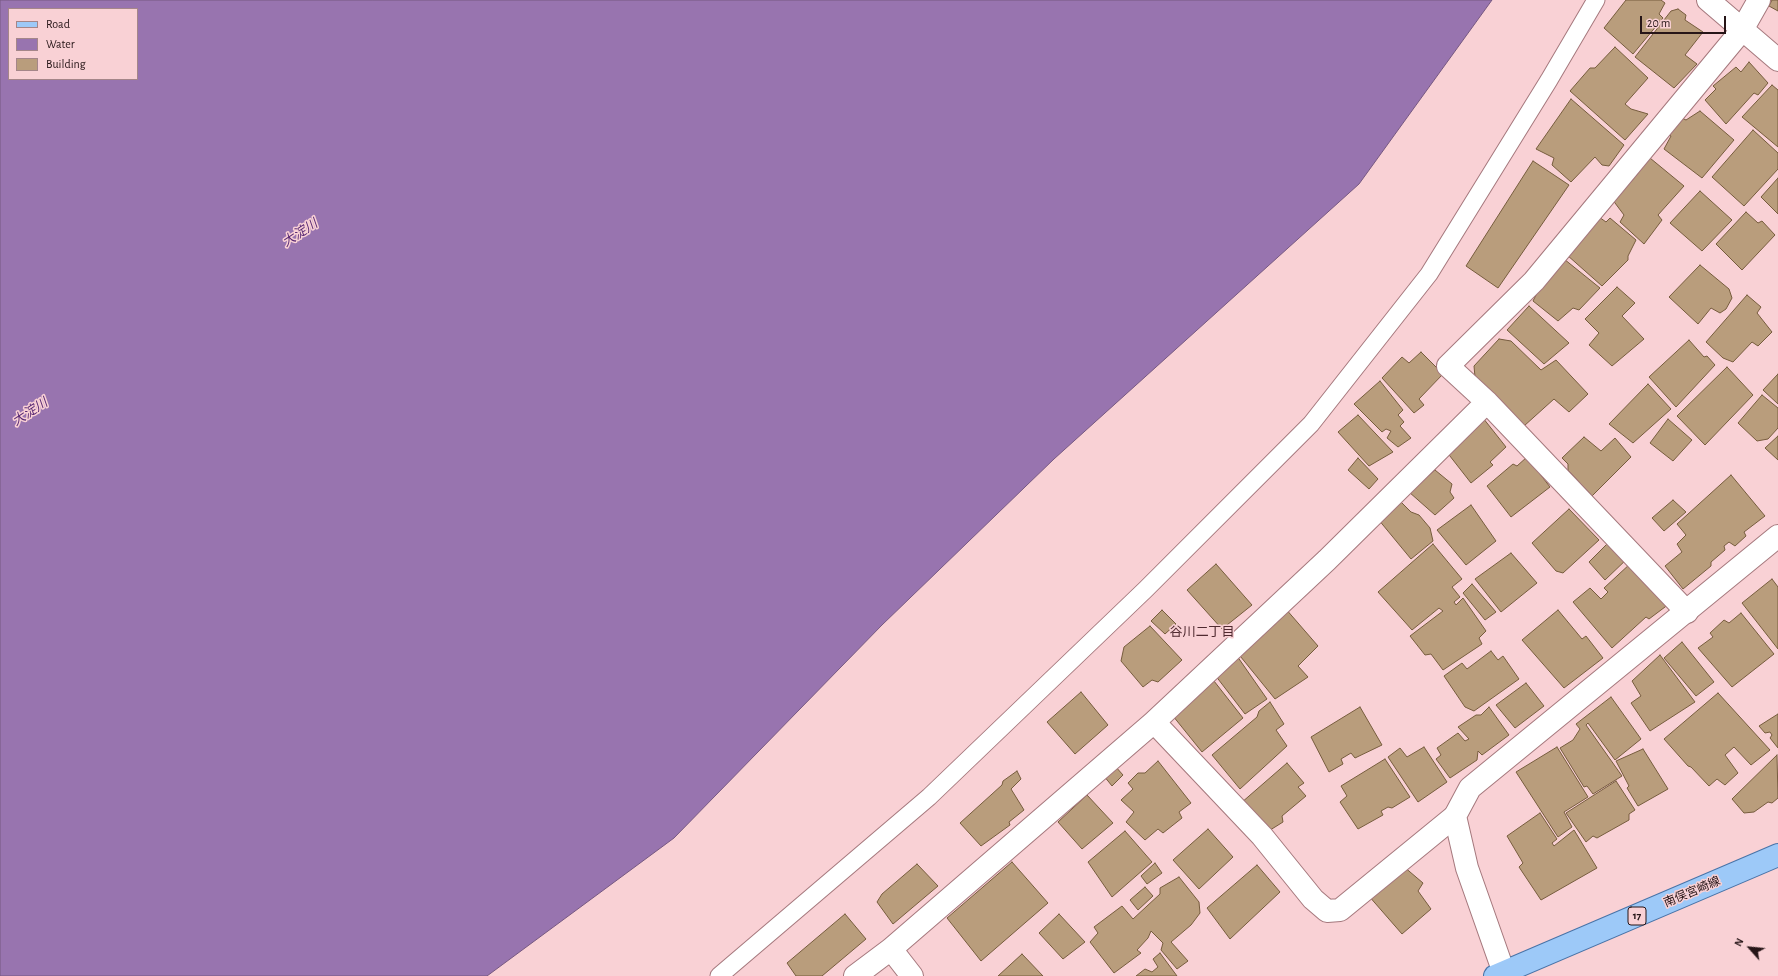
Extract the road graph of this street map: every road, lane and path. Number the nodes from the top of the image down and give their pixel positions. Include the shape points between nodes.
1 (1596, 0) edge
2 (1708, 0) edge
3 (1759, 0) edge
4 (1742, 30) junction
5 (1778, 60) edge
6 (1487, 402) junction
7 (1778, 536) edge
8 (1686, 612) junction
9 (1154, 722) junction
10 (1455, 816) junction
11 (1778, 855) edge
12 (891, 949) junction
13 (1502, 975) edge
14 (719, 976) edge
15 (855, 976) edge
16 (912, 976) edge

1 - 14 lane via 1429,274 1311,424 1146,589 929,797
2 - 4 street
3 - 4 street
4 - 5 street
4 - 6 street via 1534,281 1448,366
6 - 8 street
6 - 9 street via 1327,560
7 - 8 street
8 - 10 street via 1470,788
9 - 10 street via 1262,836 1313,899 1326,911 1340,910
9 - 12 street
10 - 13 street via 1467,868
11 - 13 main road, 南俣宮崎線 / 17
12 - 15 street
12 - 16 street

